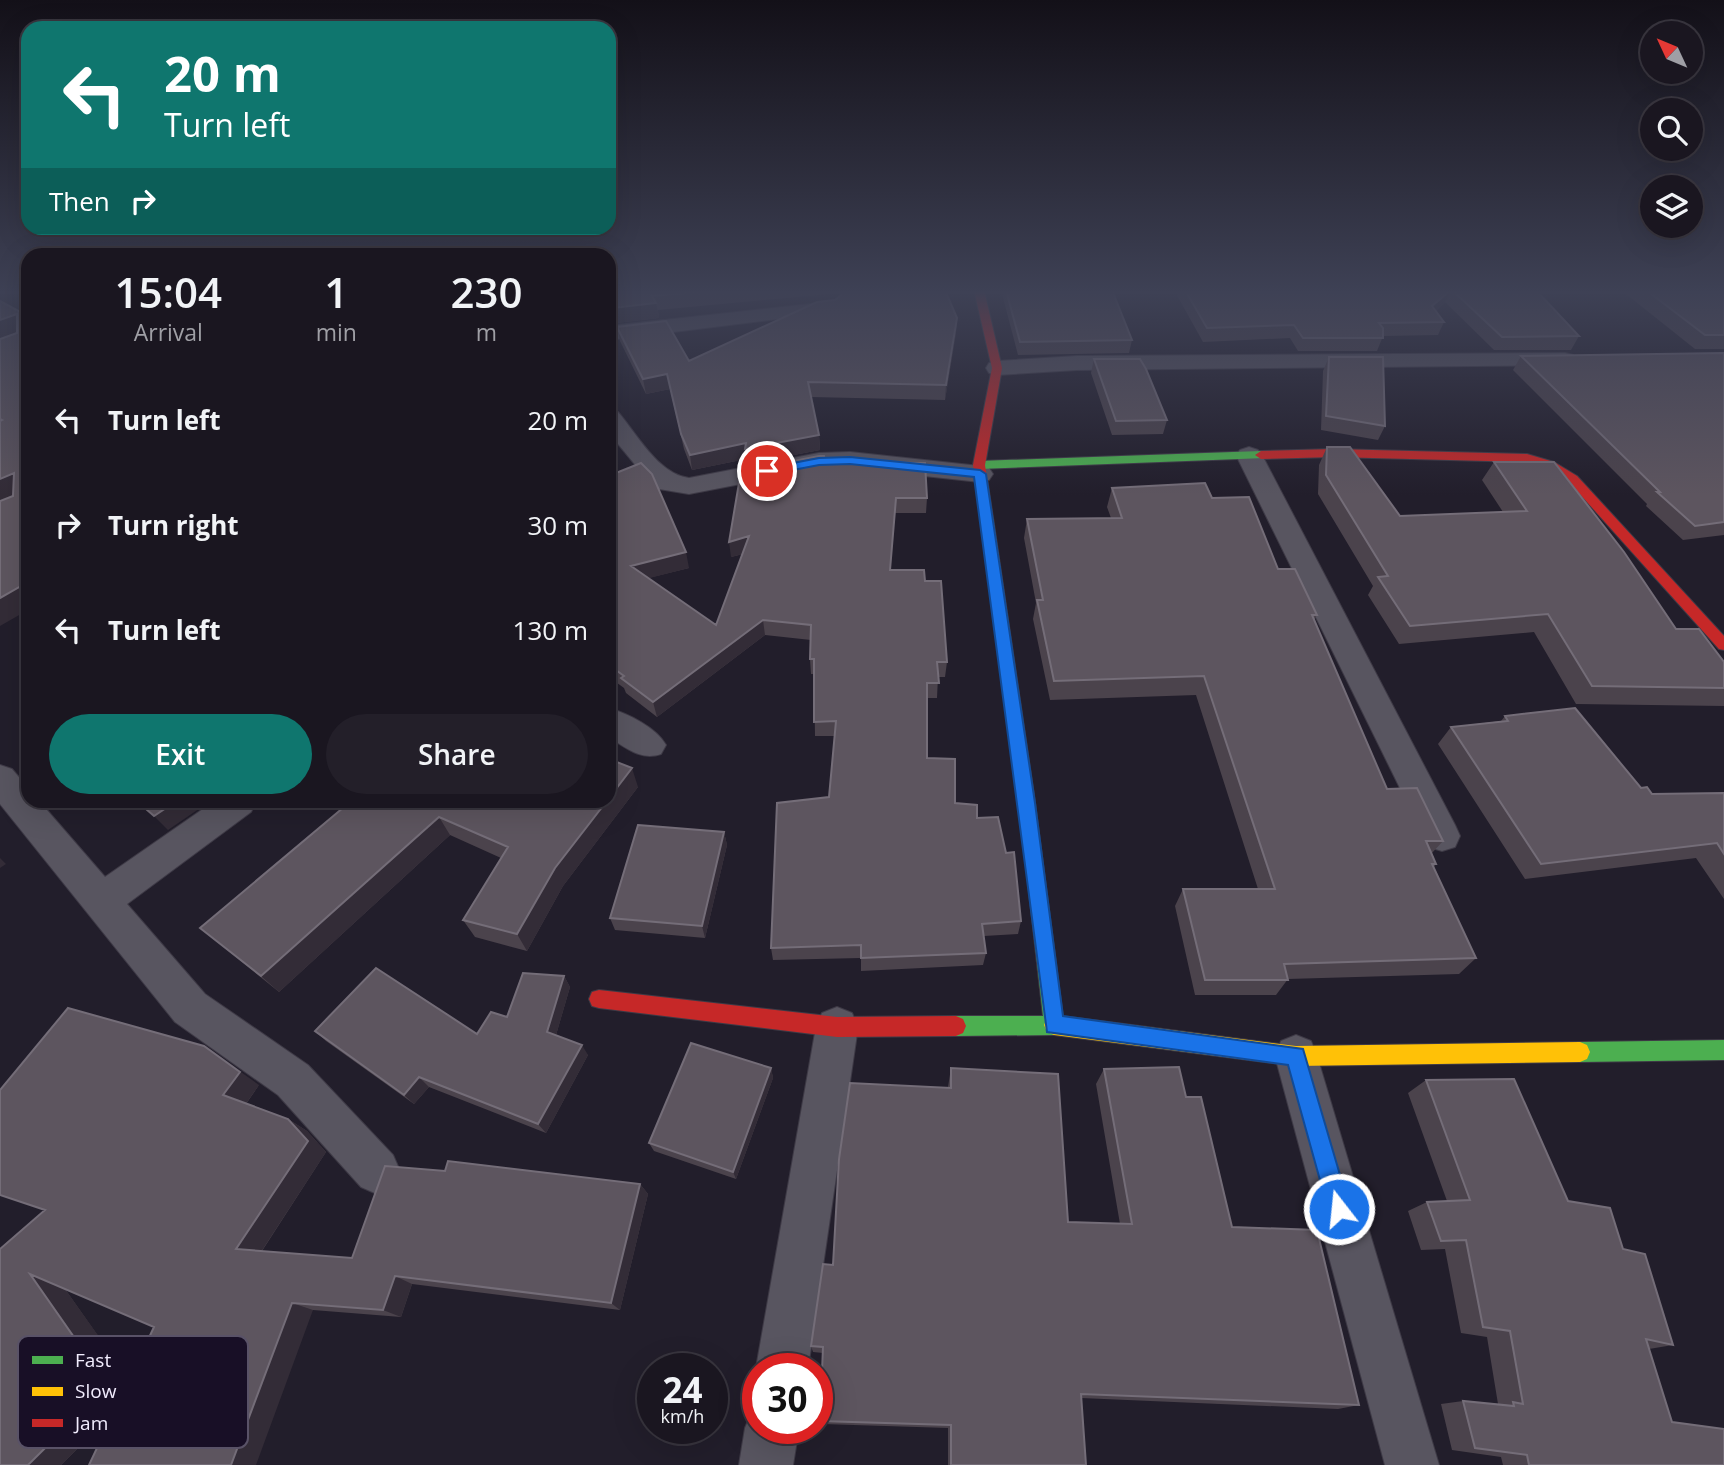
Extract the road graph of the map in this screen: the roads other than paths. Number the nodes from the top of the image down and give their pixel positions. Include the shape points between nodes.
1 (995, 358) edge
2 (1586, 359) edge
3 (997, 368) junction
4 (616, 425) edge
5 (1249, 455) junction
6 (979, 469) junction
7 (1724, 645) edge
8 (616, 725) edge
9 (649, 745) dead end
10 (0, 779) edge
11 (21, 804) edge
12 (24, 808) edge
13 (231, 808) edge
14 (1442, 836) edge
15 (102, 901) junction
16 (599, 999) dead end
17 (1054, 1025) junction
18 (837, 1027) junction
19 (1724, 1050) edge
20 (1296, 1056) junction
21 (377, 1171) dead end
22 (784, 1353) edge
23 (769, 1444) edge
24 (766, 1465) edge
25 (1412, 1465) edge

1 - 3 street
2 - 3 street via 1077,363
3 - 6 street
4 - 6 street via 650,468 668,483 689,486 819,461
5 - 6 street
5 - 7 street via 1513,456 1550,465 1573,479
5 - 14 street
6 - 17 street
8 - 9 street
10 - 11 street
12 - 15 street
13 - 15 street
15 - 21 street via 190,1008 293,1080
16 - 18 street
17 - 18 street
17 - 20 street
18 - 22 street
19 - 20 street
20 - 25 street
23 - 24 street

